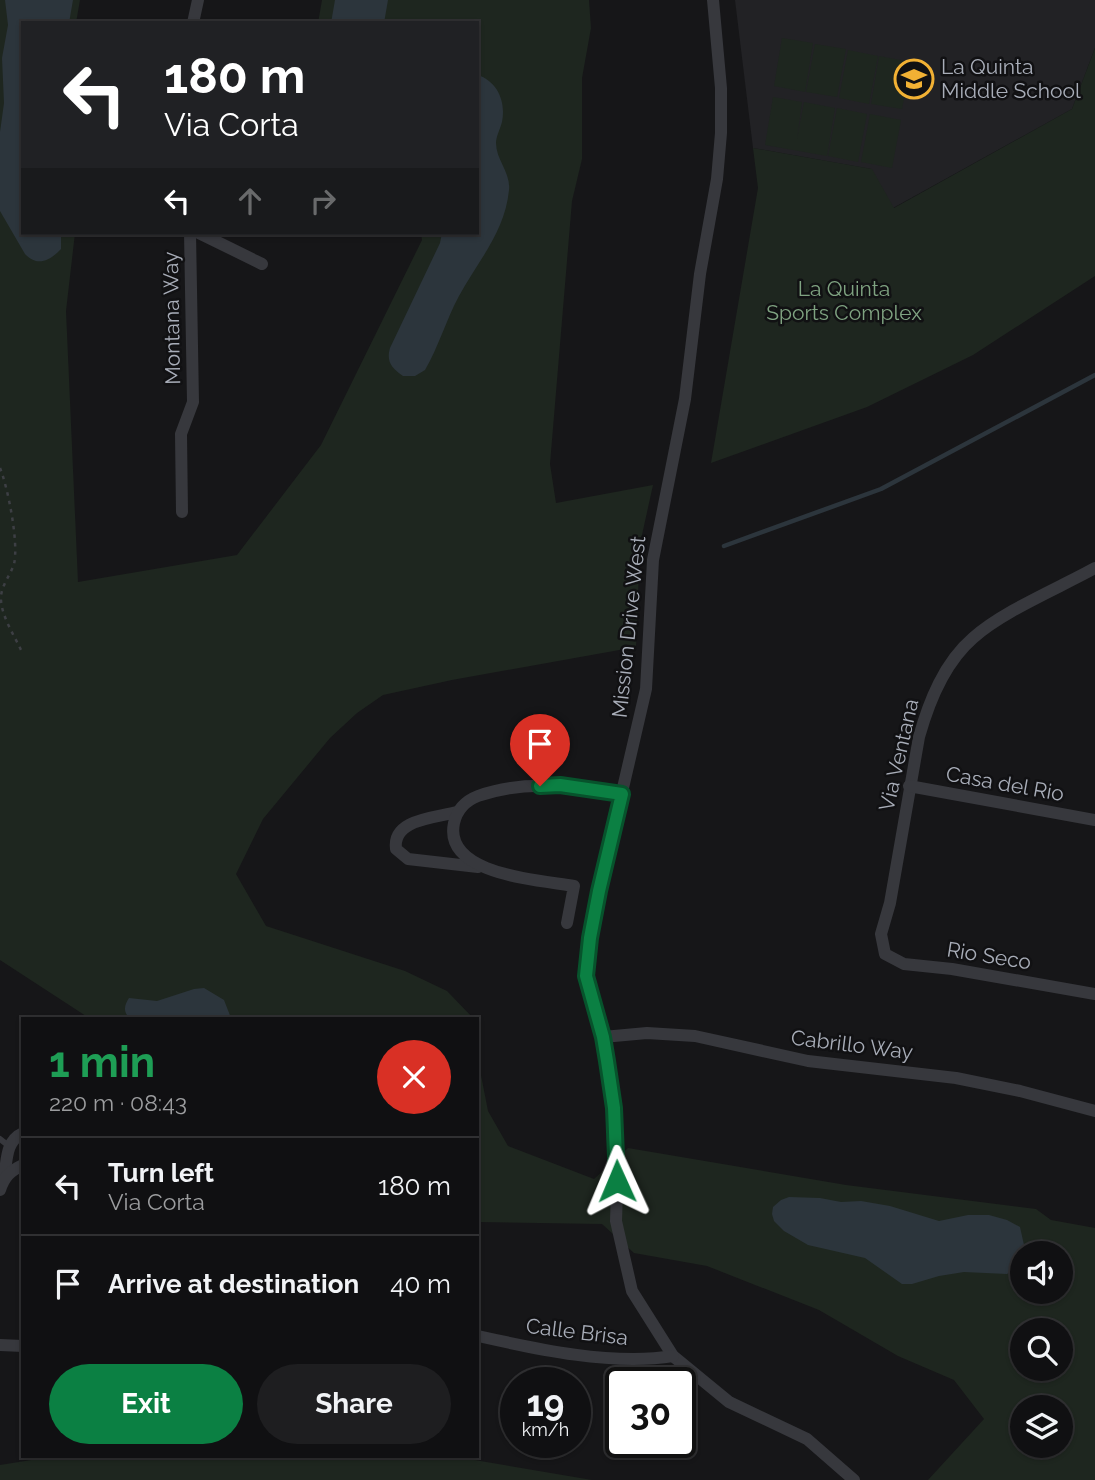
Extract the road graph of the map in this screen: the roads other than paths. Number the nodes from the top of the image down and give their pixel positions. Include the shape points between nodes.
1 (198, 0) edge
2 (713, 0) edge
3 (193, 21) edge
4 (190, 235) edge
5 (203, 235) edge
6 (262, 264) dead end
7 (182, 512) dead end
8 (1095, 568) edge
9 (909, 786) junction
10 (622, 794) junction
11 (457, 812) junction
12 (1095, 820) edge
13 (485, 867) junction
14 (567, 923) dead end
15 (882, 948) joint
16 (1095, 994) edge
17 (603, 1037) junction
18 (1095, 1111) edge
19 (21, 1134) edge
20 (5, 1143) edge
21 (21, 1166) edge
22 (2, 1185) edge
23 (479, 1336) edge
24 (0, 1345) edge
25 (21, 1346) edge
26 (673, 1356) junction
27 (854, 1480) edge

1 - 3 street
2 - 10 street, Mission Drive West via 721,88 717,178 685,399 653,560 646,689
4 - 7 street, Montana Way via 193,402 181,434
5 - 6 street
8 - 9 street, Via Ventana via 991,624 957,655 925,713
9 - 12 street, Casa del Rio
9 - 15 street, Via Ventana
10 - 11 street via 560,785 520,787 474,798
10 - 17 street, Mission Drive West via 599,891 586,976
11 - 13 street via 453,831 457,849
11 - 13 street via 401,828 396,849 408,859
13 - 14 street via 574,886
15 - 16 street, Rio Seco via 904,964
17 - 18 street, Cabrillo Way via 678,1033 819,1062 956,1078
17 - 26 street, Mission Drive West via 618,1161 616,1221 632,1291
19 - 20 street
20 - 22 street
21 - 22 street
23 - 26 street, Calle Brisa via 572,1353 655,1359
24 - 25 street
26 - 27 street, Mission Drive West via 729,1402 807,1439

